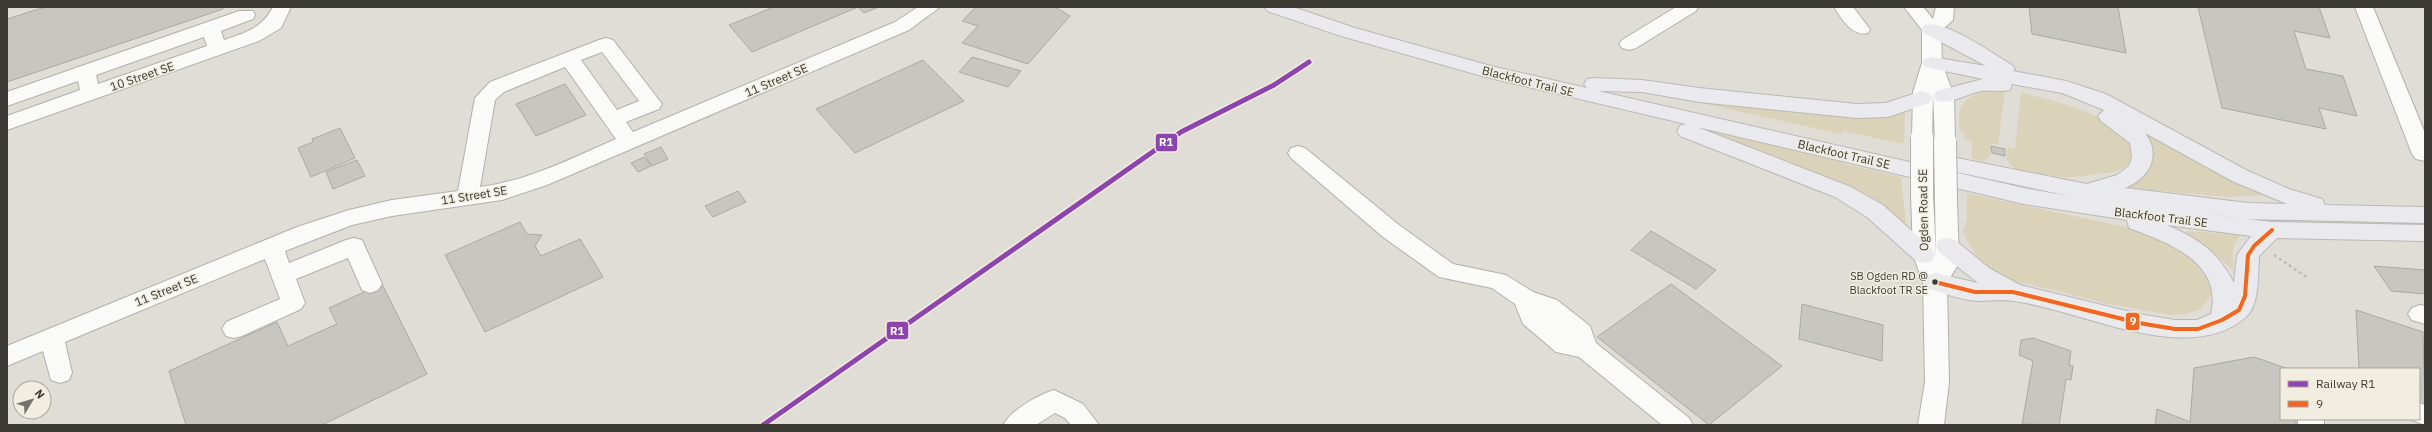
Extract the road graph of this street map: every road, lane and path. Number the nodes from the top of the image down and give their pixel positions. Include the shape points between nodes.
1 (932, 7) edge
2 (1274, 7) edge
3 (1314, 7) edge
4 (1689, 7) edge
5 (1843, 7) edge
6 (1913, 7) edge
7 (1945, 7) edge
8 (2364, 7) edge
9 (246, 15) dead end
10 (278, 16) edge
11 (210, 28) junction
12 (1861, 29) dead end
13 (1931, 29) junction
14 (1629, 44) dead end
15 (218, 49) junction
16 (569, 58) junction
17 (1932, 62) junction
18 (85, 72) junction
19 (2028, 79) junction
20 (1593, 90) junction
21 (91, 94) junction
22 (1944, 96) junction
23 (1922, 98) junction
24 (7, 99) edge
25 (613, 120) junction
26 (7, 123) edge
27 (630, 143) junction
28 (1298, 154) dead end
29 (2423, 154) dead end
30 (2077, 190) junction
31 (468, 197) junction
32 (2106, 210) junction
33 (2334, 212) junction
34 (2425, 214) edge
35 (2272, 230) junction
36 (2425, 233) edge
37 (1947, 246) junction
38 (272, 247) junction
39 (2271, 252) dead end
40 (1924, 255) junction
41 (283, 275) junction
42 (2308, 278) dead end
43 (1935, 282) junction
44 (370, 284) dead end
45 (2013, 292) junction
46 (2222, 320) junction
47 (234, 329) dead end
48 (52, 338) junction
49 (7, 356) edge
50 (60, 373) dead end
51 (1016, 425) edge
52 (1086, 425) edge
53 (1680, 425) edge
54 (1931, 425) edge

1 - 27 street, 11 Street SE via 902,26
2 - 20 main road, Blackfoot Trail SE via 1348,32 1474,68
3 - 20 main road, Blackfoot Trail SE
4 - 14 street
5 - 12 street
6 - 13 street
7 - 13 street via 1944,20
8 - 29 street
9 - 11 street
10 - 15 street, 10 Street SE via 252,37
11 - 15 street
11 - 18 street
13 - 17 street
13 - 19 main road via 1998,66
15 - 21 street, 10 Street SE
16 - 25 street
16 - 25 street via 606,44 652,104
16 - 31 street via 497,87 485,98
17 - 19 main road
17 - 22 street, Ogden Road SE
17 - 23 street, Ogden Road SE
18 - 21 street
18 - 24 street
19 - 33 main road via 2066,87 2099,99 2240,176 2281,194
20 - 23 main road via 1642,86 1707,96 1857,111 1888,110
20 - 30 main road, Blackfoot Trail SE
20 - 32 main road, Blackfoot Trail SE via 2024,196
20 - 40 main road via 1642,117 1719,142 1842,192 1875,211
21 - 26 street, 10 Street SE
22 - 30 main road via 1981,85 2015,86 2056,95 2108,116 2127,128 2140,142 2143,154 2141,166 2129,178 2108,186
22 - 37 street, Ogden Road SE, bridge
23 - 40 street, Ogden Road SE, bridge
25 - 27 street
27 - 31 street, 11 Street SE via 539,180 502,192
28 - 53 street via 1391,231 1447,271 1498,281 1525,298 1531,318 1565,345 1585,348
30 - 33 main road, Blackfoot Trail SE via 2248,211
31 - 38 street, 11 Street SE via 392,208 349,218
32 - 35 main road, Blackfoot Trail SE
32 - 46 main road via 2176,237 2205,257 2216,268 2226,292 2227,308
33 - 34 main road, Blackfoot Trail SE
35 - 36 main road, Blackfoot Trail SE
35 - 46 main road via 2248,255 2245,296 2239,310
37 - 43 street, Ogden Road SE via 1948,263
37 - 45 main road via 1981,274
38 - 41 street
38 - 48 street, 11 Street SE
39 - 42 path
40 - 43 street, Ogden Road SE
41 - 44 street via 354,246
41 - 47 street via 293,302
43 - 45 main road via 1975,292
43 - 54 street, Ogden Road SE via 1937,382
45 - 46 main road via 2174,329 2198,329
48 - 49 street, 11 Street SE
48 - 50 street
51 - 52 street via 1054,400 1074,411

